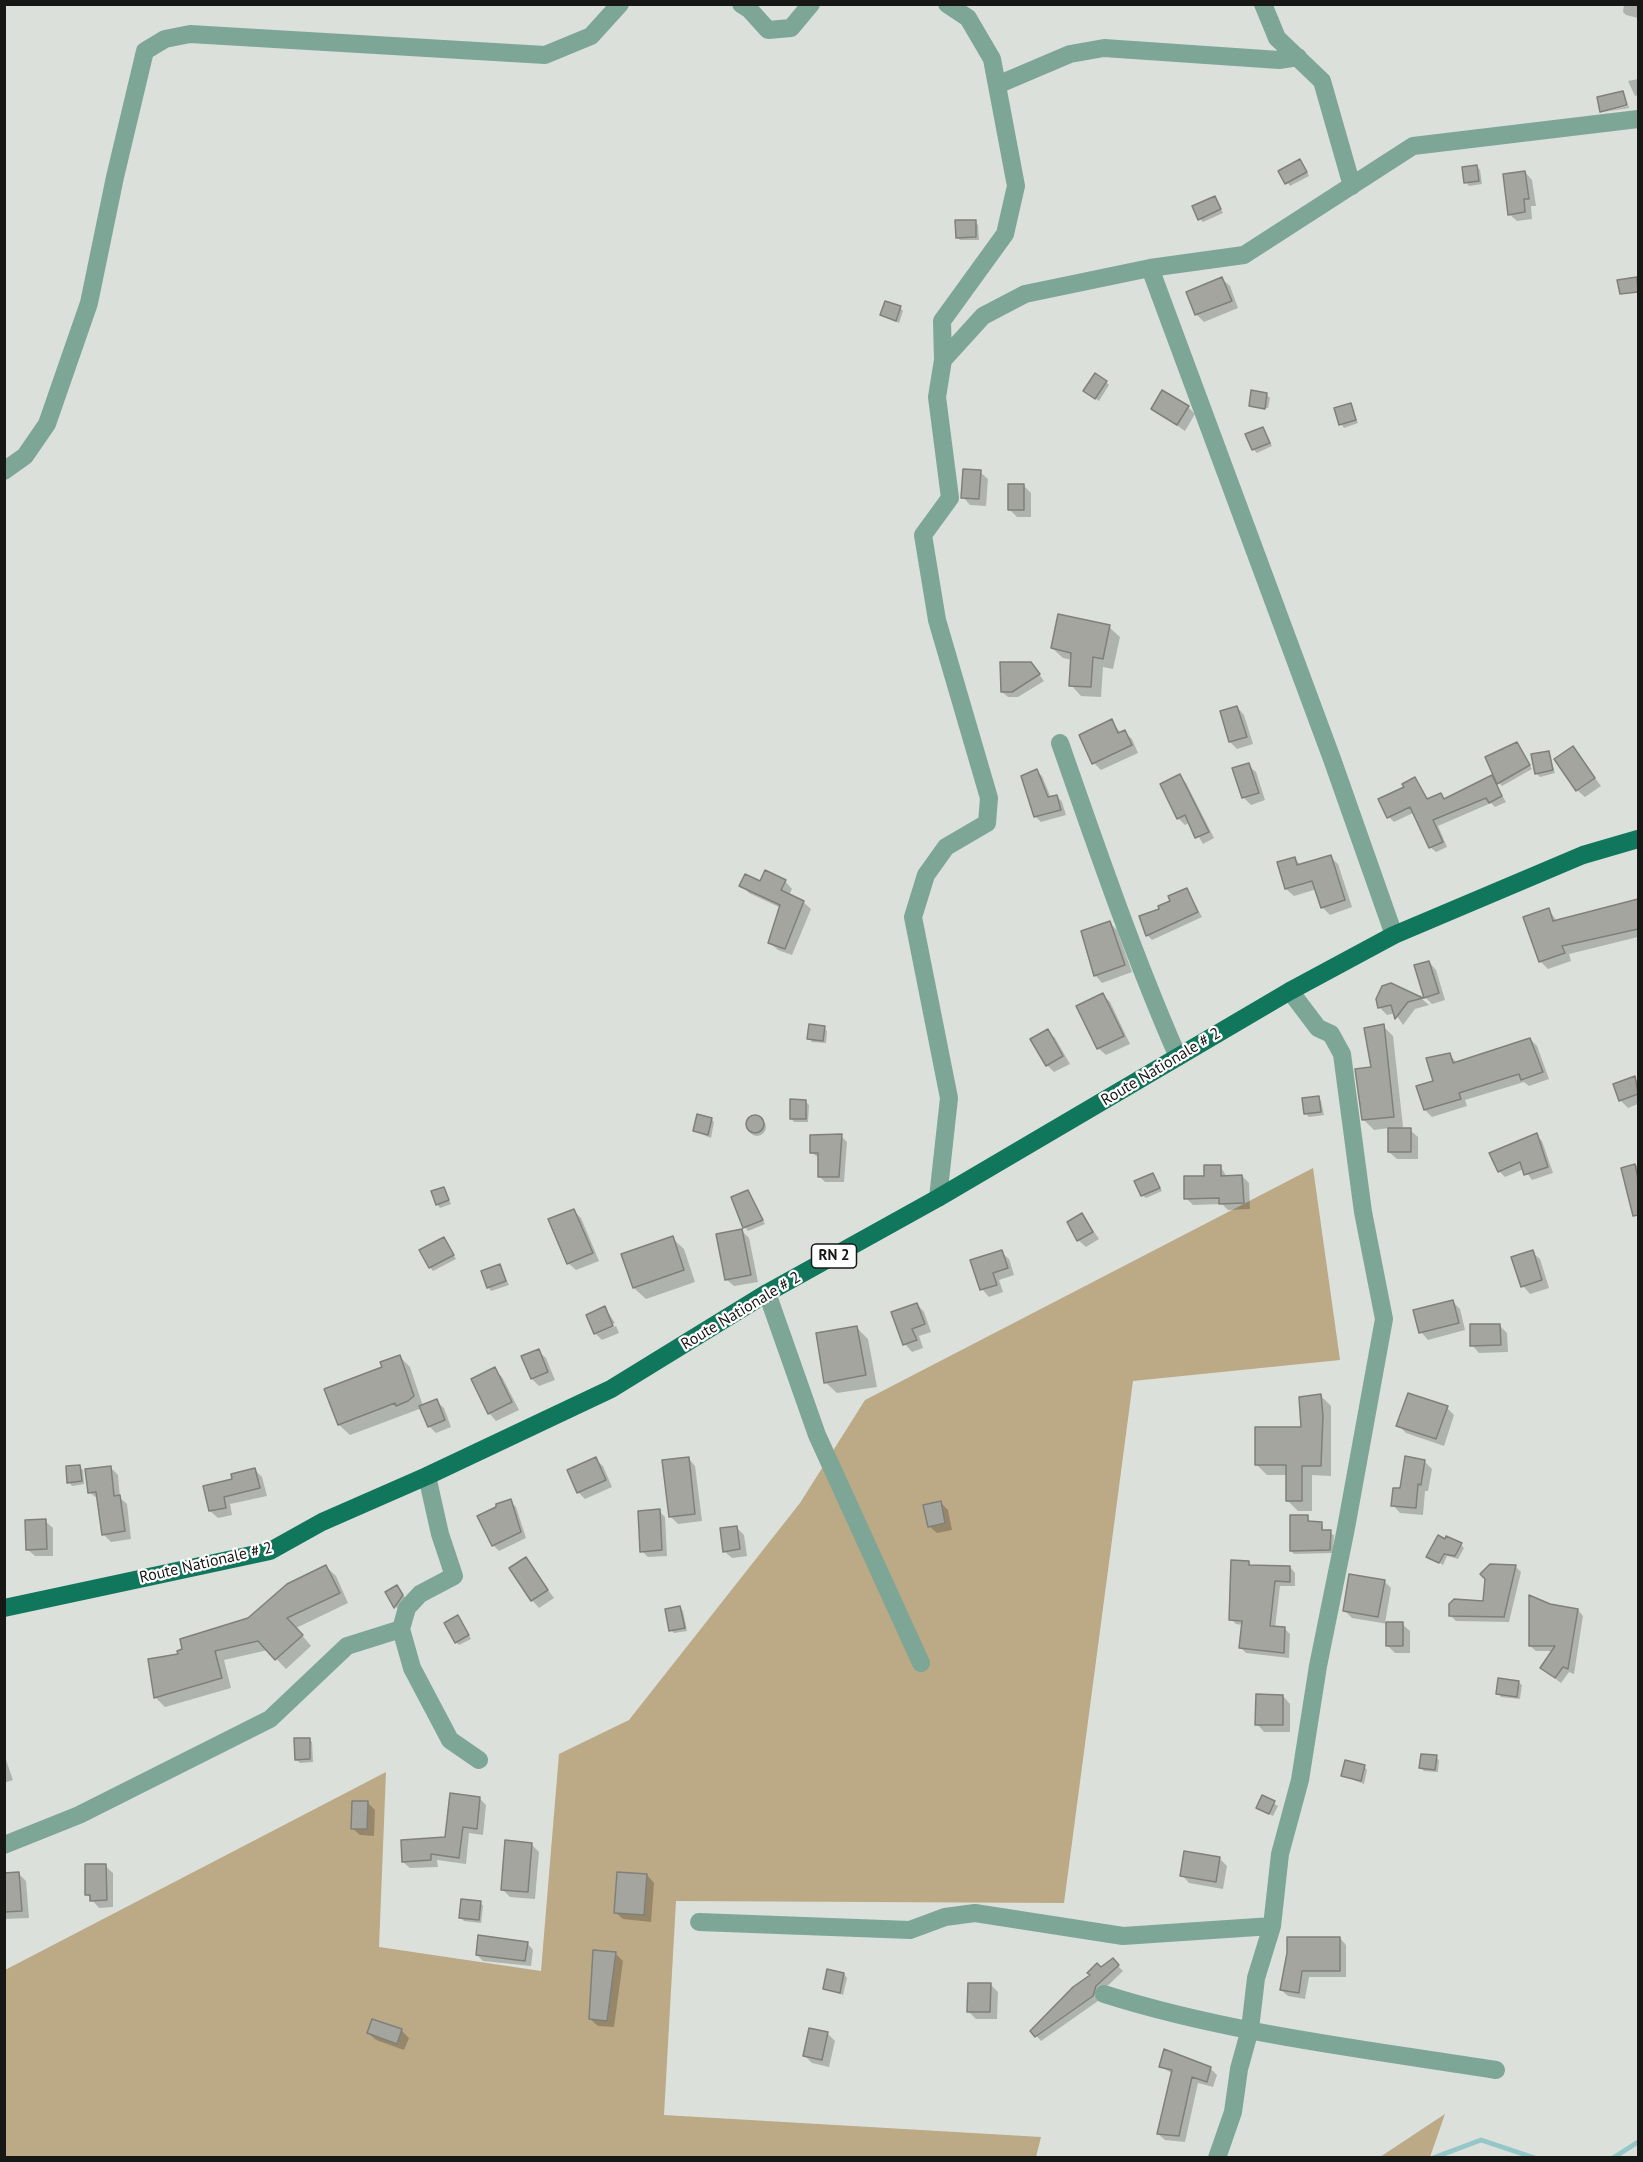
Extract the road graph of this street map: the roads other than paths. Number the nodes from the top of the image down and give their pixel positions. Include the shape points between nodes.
1 (620, 4) edge
2 (741, 4) edge
3 (811, 4) edge
4 (947, 4) edge
5 (1263, 4) edge
6 (1298, 57) junction
7 (997, 85) junction
8 (1638, 119) edge
9 (1352, 186) junction
10 (1150, 268) junction
11 (943, 360) junction
12 (4, 471) edge
13 (1060, 743) dead end
14 (1638, 839) edge
15 (1394, 935) junction
16 (1290, 991) junction
17 (1178, 1057) junction
18 (938, 1198) junction
19 (767, 1293) junction
20 (427, 1476) junction
21 (4, 1608) edge
22 (401, 1629) junction
23 (921, 1663) dead end
24 (479, 1760) dead end
25 (4, 1845) edge
26 (699, 1922) dead end
27 (1272, 1926) junction
28 (1104, 1994) dead end
29 (1250, 2029) junction
30 (1496, 2070) dead end
31 (1216, 2157) edge

1 - 12 street via 591,36 545,55 190,34 165,39 145,51 89,303 48,424 25,456
2 - 3 street via 768,30 791,28
4 - 7 street via 968,18 992,58
5 - 6 street via 1277,38
6 - 7 street via 1279,60 1104,48 1070,54
6 - 9 street via 1322,81
7 - 11 street via 1016,186 1005,234 942,321
8 - 9 street via 1413,146
9 - 10 street via 1244,255
10 - 11 street via 1025,294 983,316
10 - 15 street
11 - 18 street via 938,397 951,498 923,535 937,620 989,798 987,823 946,847 926,875 913,917 949,1098
13 - 17 street via 1113,896
14 - 15 main road, Route Nationale # 2 / RN 2 via 1583,855
15 - 16 main road, Route Nationale # 2 / RN 2
16 - 17 main road, Route Nationale # 2 / RN 2
16 - 27 street via 1317,1028 1331,1034 1342,1054 1363,1212 1384,1320 1317,1666 1300,1780 1280,1854
17 - 18 main road, Route Nationale # 2 / RN 2
18 - 19 main road, Route Nationale # 2 / RN 2
19 - 20 main road, Route Nationale # 2 / RN 2 via 611,1389
19 - 23 street via 817,1435
20 - 21 main road, Route Nationale # 2 / RN 2 via 322,1522 270,1551
20 - 22 street via 454,1576 420,1594 407,1608
22 - 24 street via 412,1668 450,1740
22 - 25 street via 347,1646 270,1719 79,1815
26 - 27 street via 910,1930 945,1917 975,1912 1123,1936
27 - 29 street via 1256,1978
28 - 29 street via 1149,2008
29 - 30 street
29 - 31 street via 1233,2112

